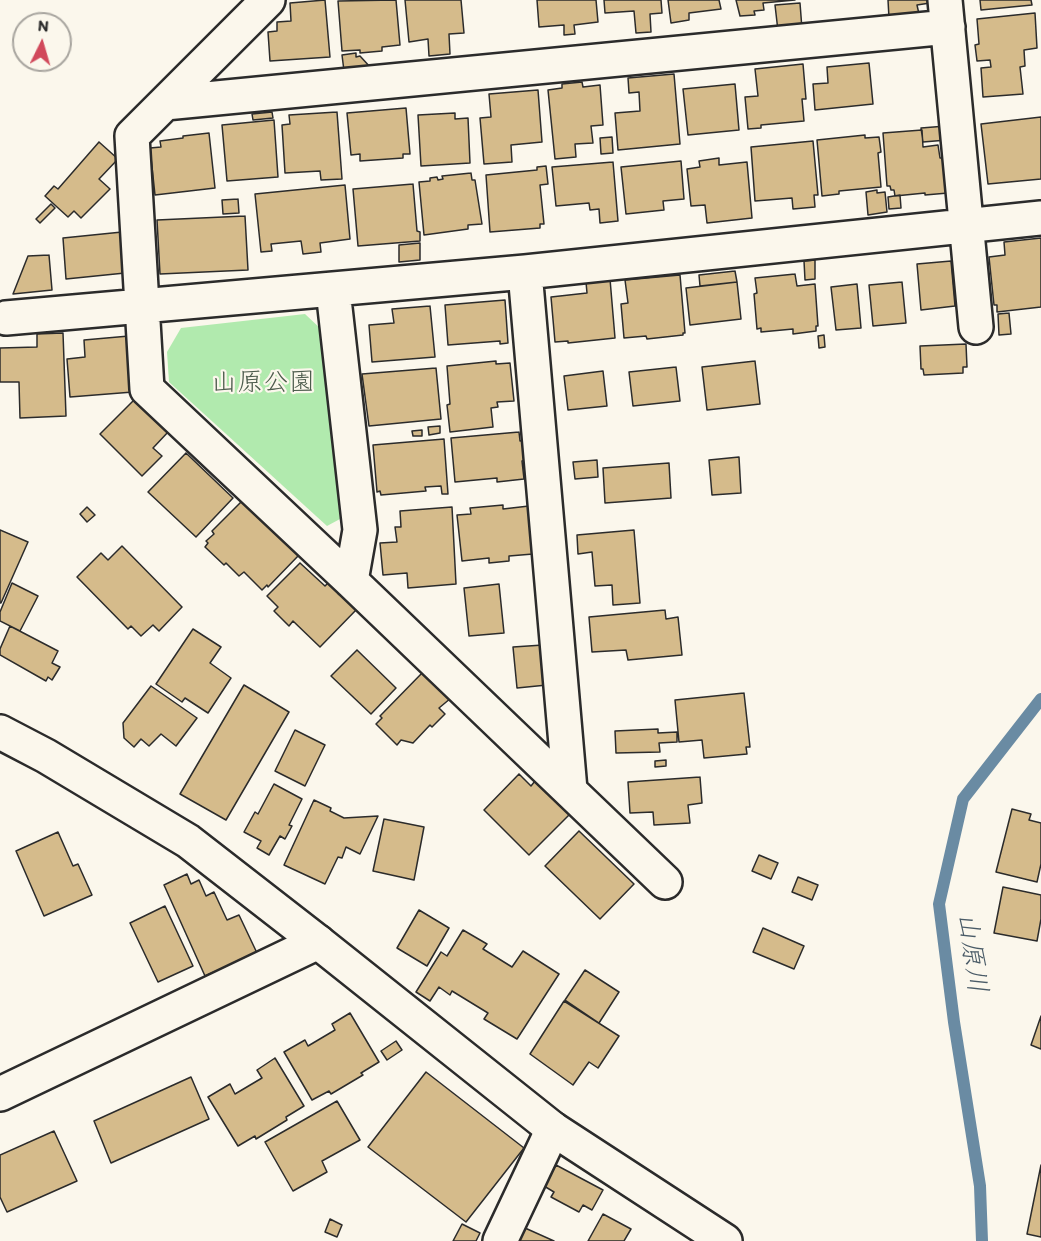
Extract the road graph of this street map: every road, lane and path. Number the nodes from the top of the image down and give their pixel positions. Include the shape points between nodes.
1 (268, 0) edge
2 (946, 14) edge
3 (165, 103) junction
4 (1041, 218) edge
5 (966, 225) junction
6 (525, 272) junction
7 (333, 290) junction
8 (142, 307) junction
9 (6, 318) dead end
10 (976, 327) dead end
11 (351, 581) junction
12 (0, 732) edge
13 (570, 790) junction
14 (665, 882) dead end
15 (318, 942) junction
16 (0, 1094) edge
17 (553, 1129) junction
18 (500, 1241) edge
19 (725, 1241) edge

1 - 3 street
2 - 3 street
2 - 5 street
3 - 8 street via 132,136
4 - 5 street
5 - 6 street
5 - 10 street
6 - 7 street
6 - 13 street
7 - 8 street
7 - 11 street via 360,530
8 - 9 street
8 - 11 street via 147,389
11 - 13 street
12 - 15 street via 188,842
13 - 14 street
15 - 16 street
15 - 17 street
17 - 18 street
17 - 19 street

